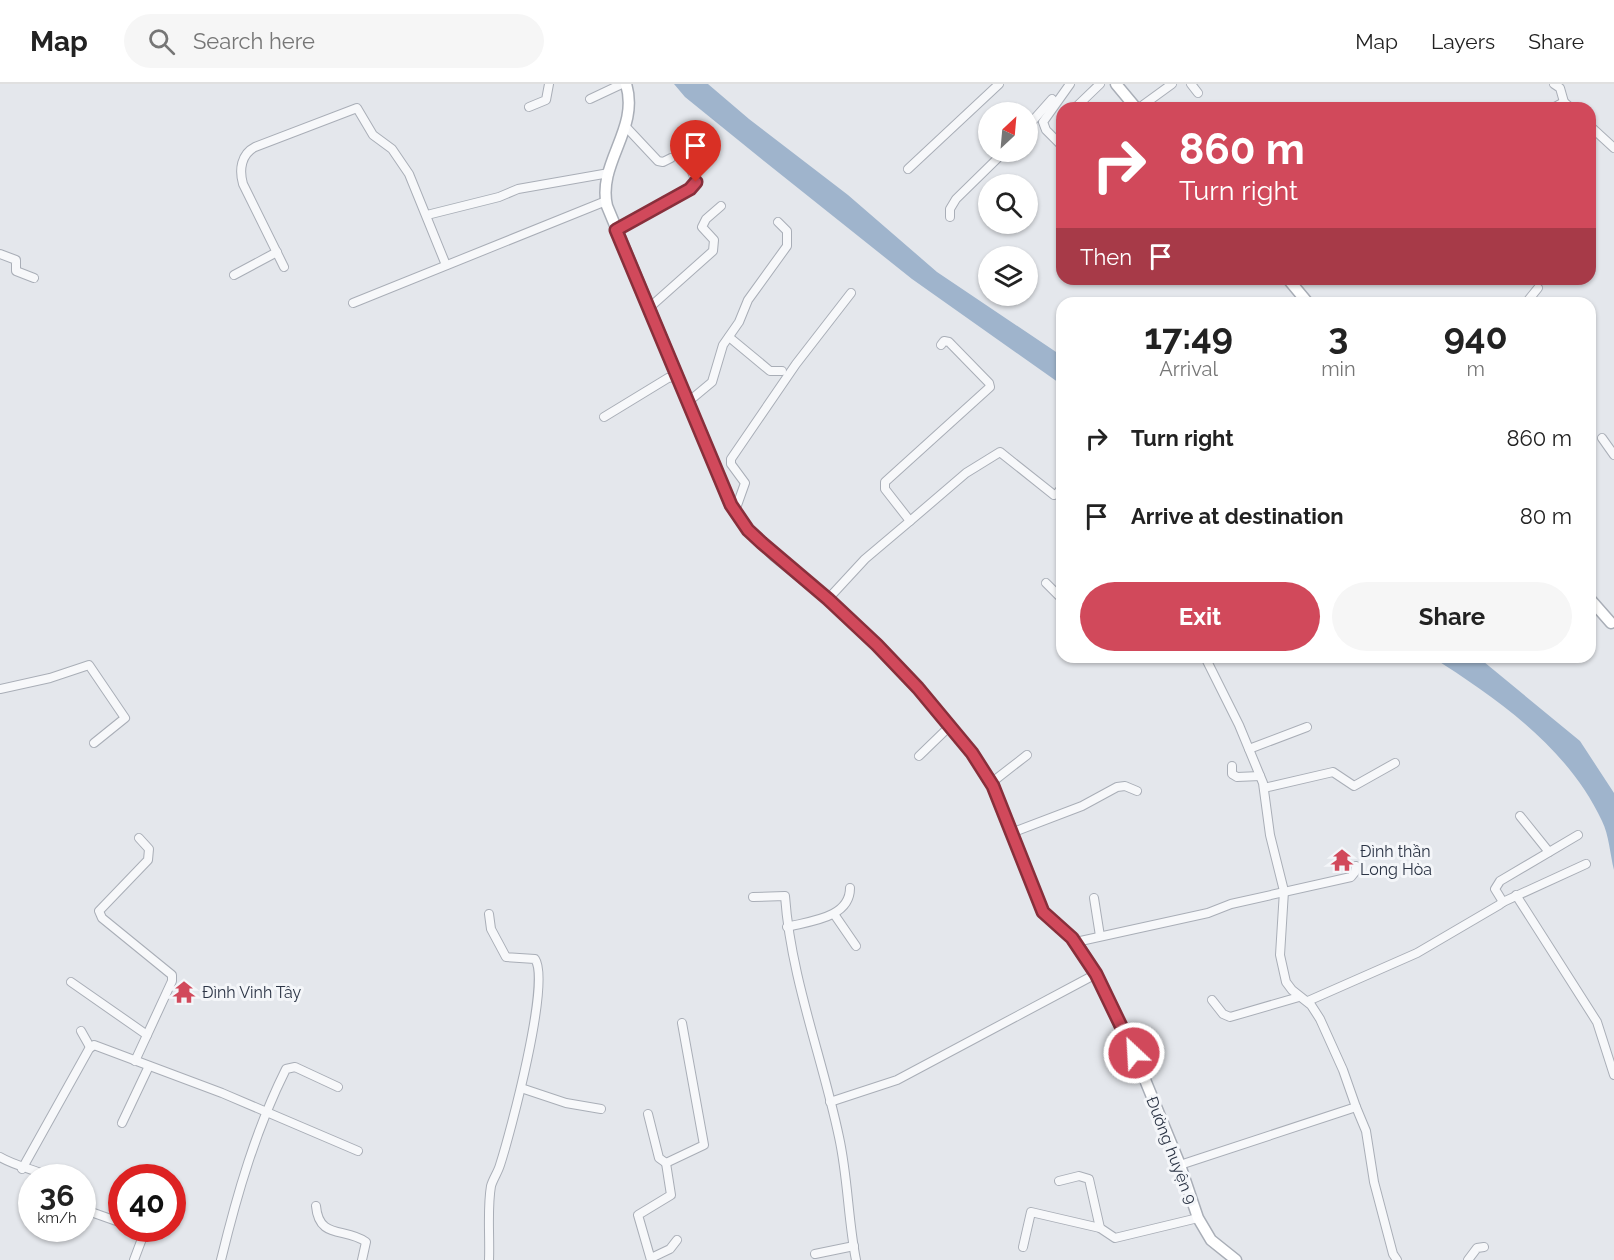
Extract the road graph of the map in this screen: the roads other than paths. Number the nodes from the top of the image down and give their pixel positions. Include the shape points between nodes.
1 (549, 84) edge
2 (622, 84) edge
3 (999, 84) edge
4 (1064, 84) edge
5 (1070, 84) edge
6 (1100, 84) edge
7 (1116, 84) edge
8 (1172, 84) edge
9 (1191, 84) edge
10 (1554, 84) edge
11 (1198, 93) dead end
12 (590, 99) dead end
13 (1057, 102) edge
14 (1081, 102) edge
15 (1132, 102) edge
16 (1146, 102) edge
17 (1564, 102) edge
18 (1056, 104) edge
19 (529, 107) dead end
20 (1038, 114) edge
21 (627, 128) junction
22 (1596, 132) edge
23 (1056, 140) edge
24 (1614, 148) edge
25 (671, 158) dead end
26 (994, 162) edge
27 (908, 169) dead end
28 (692, 172) dead end
29 (609, 173) junction
30 (606, 201) junction
31 (721, 206) dead end
32 (427, 215) junction
33 (950, 217) dead end
34 (778, 222) dead end
35 (616, 230) junction
36 (277, 252) junction
37 (0, 254) edge
38 (446, 265) junction
39 (284, 267) dead end
40 (234, 275) dead end
41 (34, 278) dead end
42 (1293, 285) edge
43 (1538, 288) dead end
44 (850, 293) dead end
45 (1303, 297) edge
46 (1531, 297) edge
47 (353, 303) dead end
48 (649, 308) junction
49 (729, 337) junction
50 (941, 345) dead end
51 (782, 371) dead end
52 (678, 376) junction
53 (688, 402) junction
54 (604, 417) dead end
55 (1602, 438) dead end
56 (1614, 455) edge
57 (1056, 494) edge
58 (735, 512) junction
59 (910, 521) junction
60 (1046, 583) dead end
61 (1056, 593) edge
62 (828, 599) junction
63 (1596, 605) edge
64 (1613, 623) edge
65 (1208, 663) edge
66 (0, 689) edge
67 (950, 726) junction
68 (1307, 727) dead end
69 (93, 743) dead end
70 (1249, 749) junction
71 (1027, 755) dead end
72 (919, 756) dead end
73 (1395, 763) dead end
74 (1232, 766) dead end
75 (1260, 776) junction
76 (991, 783) junction
77 (1264, 788) junction
78 (1137, 791) dead end
79 (1520, 816) dead end
80 (1011, 833) junction
81 (1578, 835) dead end
82 (139, 838) dead end
83 (1549, 852) junction
84 (1586, 864) dead end
85 (1356, 866) dead end
86 (850, 888) dead end
87 (1284, 894) junction
88 (1516, 896) junction
89 (753, 897) dead end
90 (1094, 898) dead end
91 (1503, 902) junction
92 (489, 914) dead end
93 (834, 914) junction
94 (787, 927) junction
95 (1100, 936) junction
96 (1076, 942) junction
97 (856, 946) dead end
98 (1096, 974) junction
99 (71, 982) dead end
100 (1299, 997) junction
101 (1212, 1000) dead end
102 (1308, 1001) junction
103 (682, 1023) dead end
104 (81, 1031) dead end
105 (147, 1035) junction
106 (90, 1047) junction
107 (135, 1061) junction
108 (149, 1066) junction
109 (1614, 1075) edge
110 (338, 1086) dead end
111 (521, 1088) junction
112 (830, 1102) junction
113 (1356, 1107) junction
114 (601, 1109) dead end
115 (265, 1112) junction
116 (648, 1114) dead end
117 (122, 1123) dead end
118 (358, 1151) dead end
119 (0, 1157) edge
120 (666, 1163) junction
121 (25, 1164) edge
122 (1180, 1166) junction
123 (18, 1167) edge
124 (1059, 1181) dead end
125 (316, 1206) dead end
126 (1198, 1218) junction
127 (1100, 1228) junction
128 (677, 1240) dead end
129 (142, 1242) edge
130 (854, 1246) junction
131 (1023, 1247) dead end
132 (1484, 1247) dead end
133 (815, 1254) dead end
134 (651, 1259) edge
135 (134, 1260) edge
136 (221, 1260) edge
137 (362, 1260) edge
138 (489, 1260) edge
139 (856, 1260) edge
140 (1236, 1260) edge
141 (1397, 1260) edge
142 (1468, 1260) edge

1 - 19 street via 546,100
2 - 12 street
2 - 21 street, Đường huyện 9 via 630,105
3 - 27 street
4 - 20 street
5 - 13 street
6 - 14 street
7 - 15 street
8 - 16 street
9 - 11 street
10 - 17 street via 1563,93
18 - 23 street via 1043,122
21 - 25 street via 658,161
21 - 29 street, Đường huyện 9
22 - 24 street
26 - 33 street via 956,199
28 - 35 street via 694,186
29 - 30 street, Đường huyện 9
29 - 32 street via 518,189
30 - 35 street, Đường huyện 9
30 - 38 street
31 - 48 street via 702,227 714,240 713,251
32 - 36 street via 401,161 373,135 357,108 255,147 247,154 242,178
32 - 38 street
34 - 49 street via 787,231 787,246 748,300
35 - 48 street, Đường huyện 9
36 - 39 street
36 - 40 street
37 - 41 street via 16,260 16,271
38 - 47 street
42 - 45 street
43 - 46 street
44 - 58 street via 731,459 745,483
48 - 52 street, Đường huyện 9
49 - 51 street via 770,371
49 - 53 street via 712,382
50 - 59 street via 949,342 990,384 885,482 885,489
52 - 53 street, Đường huyện 9
52 - 54 street via 668,378
53 - 58 street, Đường huyện 9
55 - 56 street
57 - 59 street via 1000,452 966,473
58 - 62 street, Đường huyện 9 via 775,556
59 - 62 street via 865,559
60 - 61 street
62 - 67 street, Đường huyện 9
63 - 64 street
65 - 70 street
66 - 69 street via 64,675 87,664 125,718
67 - 72 street
67 - 76 street, Đường huyện 9
68 - 70 street
70 - 75 street
71 - 76 street
73 - 77 street via 1354,786 1333,772
74 - 75 street via 1236,777
75 - 77 street
76 - 80 street, Đường huyện 9
77 - 87 street via 1270,836
78 - 80 street via 1117,787 1082,806
79 - 83 street
80 - 96 street, Đường huyện 9 via 1043,912
81 - 83 street
82 - 105 street via 149,849 148,860 99,911 102,918 172,975
83 - 91 street via 1496,885
84 - 88 street
85 - 87 street via 1351,877
86 - 93 street via 848,901
87 - 95 street
87 - 100 street via 1282,971
88 - 91 street
88 - 109 street via 1597,1022
89 - 94 street via 784,894
90 - 95 street
91 - 102 street via 1416,953
92 - 111 street via 491,929 506,957 535,959 539,967 538,999
93 - 94 street
93 - 97 street
94 - 112 street
95 - 96 street
96 - 98 street, Đường huyện 9
98 - 112 street via 897,1080
98 - 122 street, Đường huyện 9 via 1134,1053
99 - 105 street
100 - 101 street via 1230,1017
100 - 102 street
102 - 113 street via 1320,1019
103 - 120 street via 704,1145
104 - 106 street
105 - 107 street
106 - 107 street
106 - 121 street
107 - 108 street
108 - 115 street
108 - 117 street
110 - 115 street via 290,1066
111 - 114 street via 566,1103
111 - 138 street via 500,1167 491,1186
112 - 130 street via 848,1186
113 - 122 street
113 - 141 street via 1366,1131 1374,1182
115 - 118 street
115 - 136 street
116 - 120 street via 659,1158
119 - 123 street
120 - 134 street via 671,1196 638,1215
122 - 126 street, Đường huyện 9
124 - 127 street via 1079,1176 1089,1179
125 - 137 street via 319,1224 366,1242
126 - 127 street via 1119,1238
126 - 140 street, Đường huyện 9 via 1211,1240
127 - 131 street via 1031,1212
128 - 134 street via 670,1249
129 - 135 street
130 - 133 street
130 - 139 street
132 - 142 street via 1477,1248

